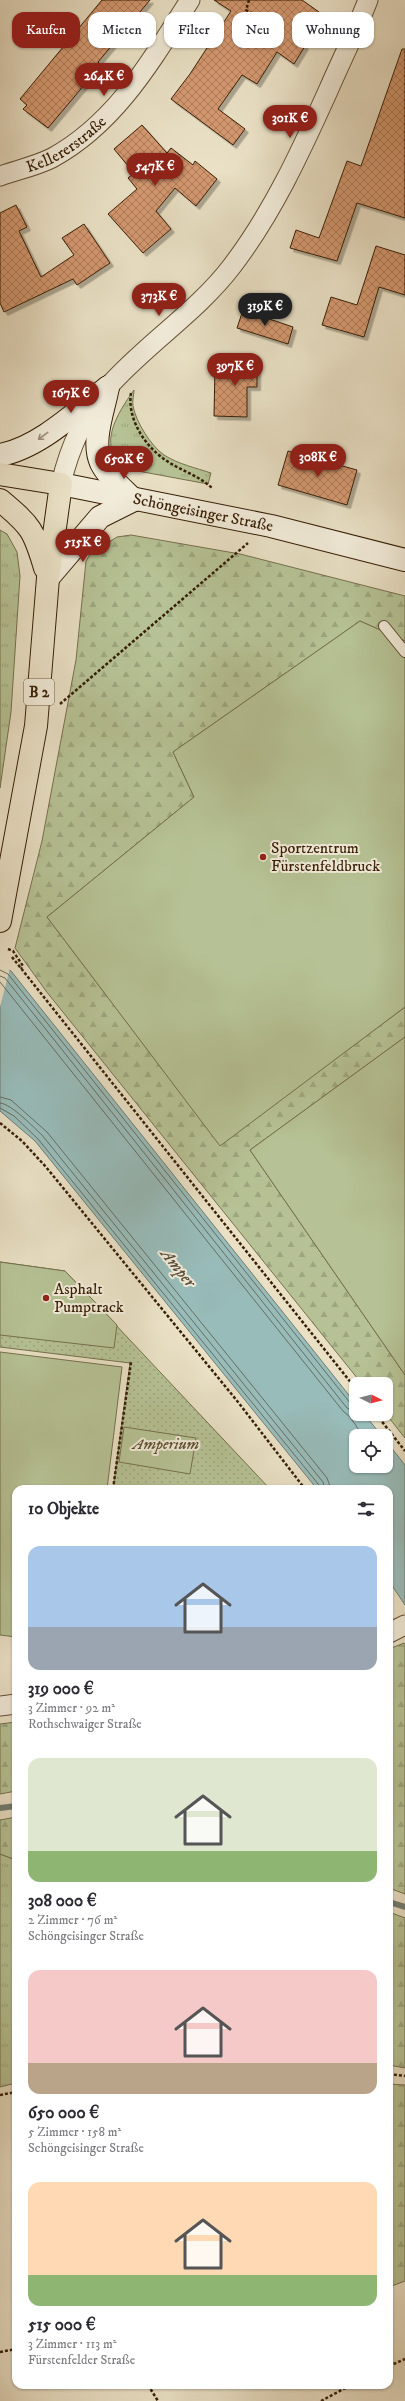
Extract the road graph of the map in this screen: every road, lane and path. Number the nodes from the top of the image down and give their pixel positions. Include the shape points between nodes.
1 (190, 0) edge
2 (248, 0) edge
3 (352, 0) edge
4 (368, 0) edge
5 (249, 12) edge
6 (359, 12) edge
7 (364, 12) edge
8 (348, 48) edge
9 (0, 176) edge
10 (132, 386) dead end
11 (108, 387) junction
12 (0, 455) edge
13 (0, 474) edge
14 (61, 484) junction
15 (212, 488) dead end
16 (0, 500) edge
17 (134, 500) junction
18 (271, 526) junction
19 (405, 560) edge
20 (48, 578) junction
21 (384, 626) dead end
22 (405, 652) edge
23 (36, 726) junction
24 (0, 921) edge
25 (8, 949) dead end
26 (12, 957) dead end
27 (21, 969) junction
28 (0, 1123) edge
29 (131, 1362) dead end
30 (349, 1380) edge
31 (381, 1421) edge
32 (405, 1451) edge
33 (115, 1485) edge
34 (302, 1485) edge
35 (405, 1624) edge
36 (393, 1631) edge
37 (12, 1704) edge
38 (0, 1706) edge
39 (393, 2074) edge
40 (405, 2076) edge
41 (12, 2093) edge
42 (0, 2095) edge
43 (12, 2349) edge
44 (0, 2352) edge
45 (405, 2359) edge
46 (393, 2364) edge
47 (150, 2389) edge
48 (343, 2389) edge
49 (158, 2401) edge
50 (320, 2401) edge

1 - 9 street, Kellererstraße via 124,98 93,130 50,159
2 - 5 path via 246,10
3 - 6 street
4 - 7 street
8 - 11 street via 289,176 257,230 230,268
10 - 15 path via 132,414 142,436 164,459
11 -> 12 street via 33,443
11 - 14 street via 84,423 67,459
11 - 17 street via 97,441 98,452 106,470
13 - 14 main road, Schöngeisinger Straße
14 - 17 street, Schöngeisinger Straße
14 - 20 main road
16 - 20 main road via 28,524 38,542
17 - 18 street, Schöngeisinger Straße
17 - 20 street via 100,518
18 - 19 street, Schöngeisinger Straße
18 - 23 path via 242,548
20 - 23 main road, B 2
21 - 22 lane
23 - 24 main road, B 2
25 - 27 path via 23,966
26 - 27 path
27 - 30 path
28 - 34 path via 22,1141 46,1167 238,1402
29 - 33 path
31 - 32 path
35 - 36 street
37 - 38 street
39 - 40 path
41 - 42 path
43 - 44 path
45 - 46 path
47 - 49 path
48 - 50 path

